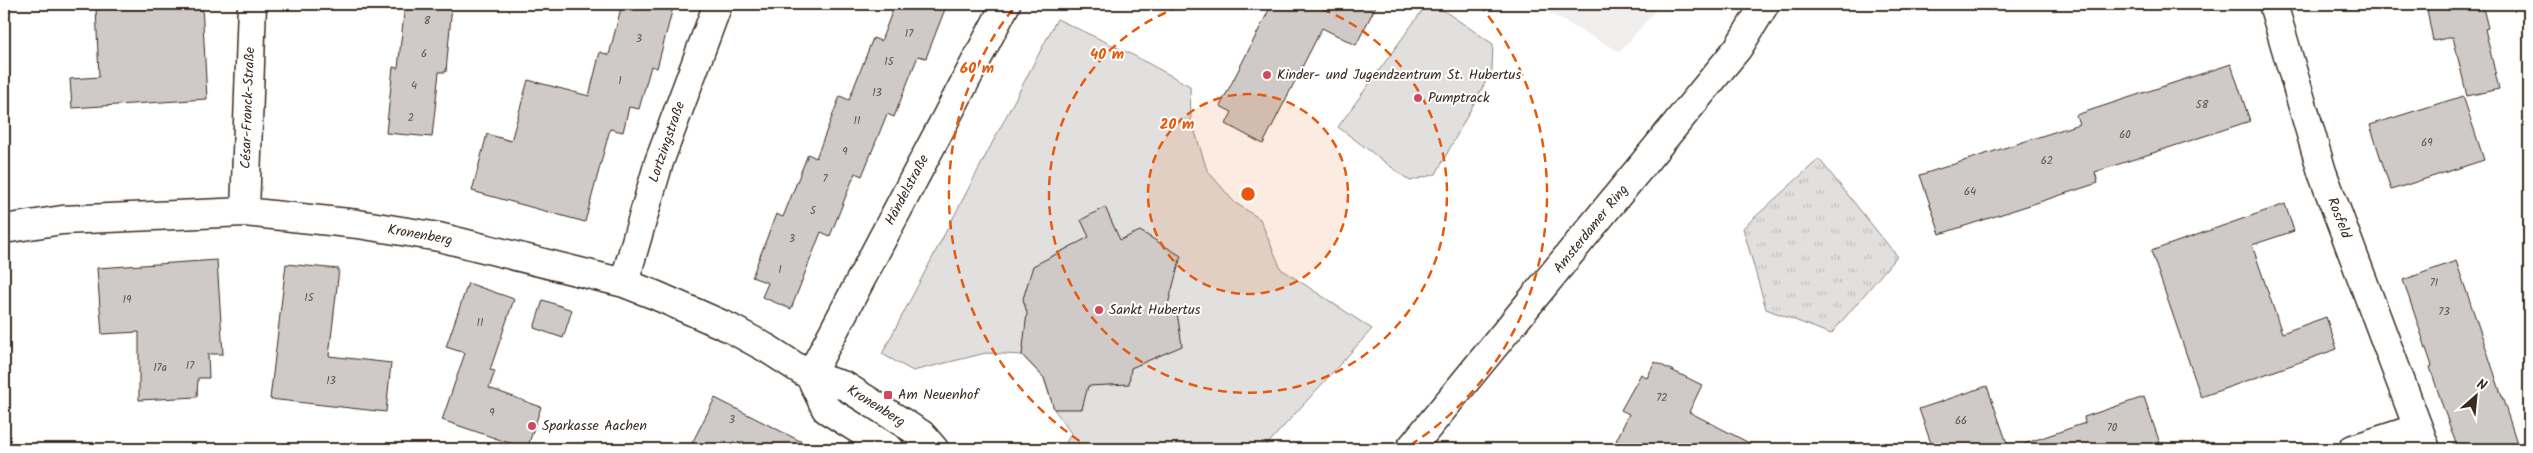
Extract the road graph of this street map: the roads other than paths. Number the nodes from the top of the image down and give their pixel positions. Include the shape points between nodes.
1 (252, 4) edge
2 (718, 4) edge
3 (1006, 4) edge
4 (1765, 4) edge
5 (2273, 4) edge
6 (245, 212) junction
7 (4, 229) edge
8 (624, 283) junction
9 (810, 376) junction
10 (2422, 438) edge
11 (890, 449) edge
12 (934, 449) edge
13 (1410, 449) edge
14 (2353, 449) edge

1 - 6 street, César-Franck-Straße
2 - 8 street, Lortzingstraße via 659,162
3 - 9 street, Händelstraße
4 - 13 street, Amsterdamer Ring via 1738,48
5 - 10 street, Rosfeld via 2322,172
6 - 7 street, Kronenberg via 62,220
6 - 8 street, Kronenberg via 417,233
8 - 9 street, Kronenberg via 730,328
9 - 11 street via 826,409
9 - 12 street, Kronenberg via 845,386 921,434
10 - 14 street, Rosfeld

